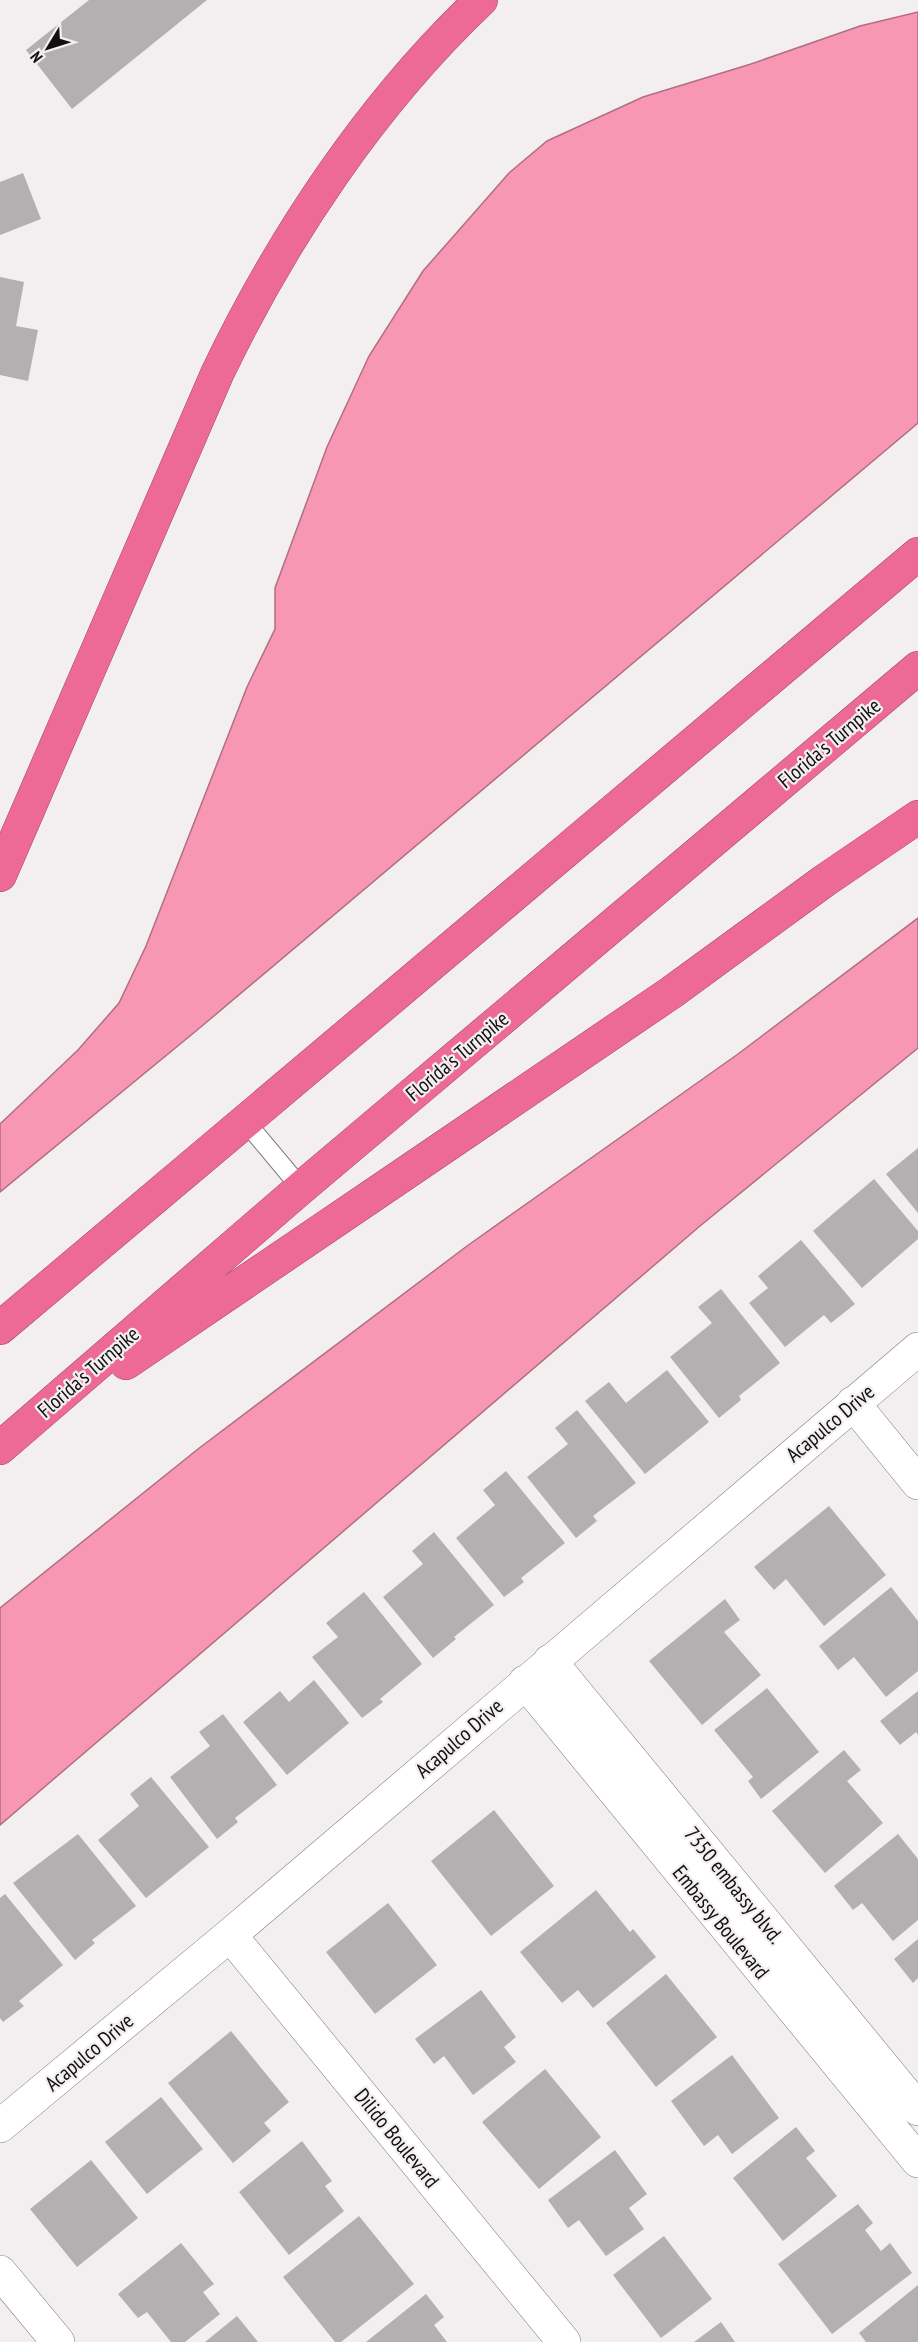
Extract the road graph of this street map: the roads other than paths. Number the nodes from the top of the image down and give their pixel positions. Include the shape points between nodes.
1 (481, 0) edge
2 (918, 554) edge
3 (918, 668) edge
4 (918, 817) edge
5 (0, 875) edge
6 (245, 1121) junction
7 (301, 1188) junction
8 (0, 1328) edge
9 (918, 1349) edge
10 (853, 1403) junction
11 (0, 1448) edge
12 (918, 1483) edge
13 (550, 1661) junction
14 (525, 1682) junction
15 (230, 1935) junction
16 (918, 2109) edge
17 (0, 2126) edge
18 (918, 2161) edge
19 (0, 2271) edge
20 (58, 2342) edge
21 (564, 2342) edge

1 - 5 highway via 422,62 362,135 277,260 242,321
2 - 6 highway
3 - 7 highway, Florida's Turnpike
4 - 11 highway via 824,880 672,992
6 - 7 lane
6 - 8 highway
7 - 11 highway, Florida's Turnpike
9 - 10 street, Acapulco Drive
10 - 12 street
10 - 13 street, Acapulco Drive
13 - 14 street, Acapulco Drive
13 - 16 street, 7350 embassy blvd.
14 - 15 street, Acapulco Drive
14 - 18 street, Embassy Boulevard
15 - 17 street, Acapulco Drive
15 - 21 street, Dilido Boulevard
19 - 20 street

